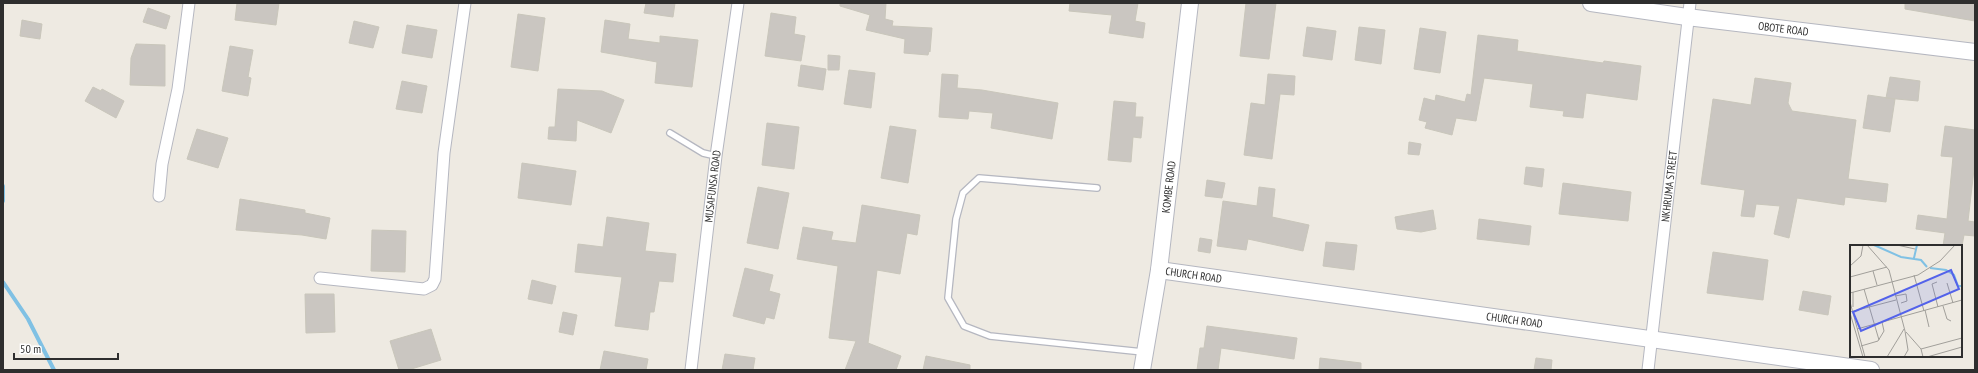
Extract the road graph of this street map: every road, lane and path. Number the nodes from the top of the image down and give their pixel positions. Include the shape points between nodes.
1 (189, 3) edge
2 (465, 3) edge
3 (738, 3) edge
4 (1190, 3) edge
5 (1591, 3) edge
6 (1689, 10) edge
7 (1975, 52) edge
8 (670, 133) dead end
9 (716, 156) junction
10 (1096, 188) dead end
11 (159, 196) dead end
12 (1159, 270) junction
13 (320, 278) dead end
14 (1651, 340) junction
15 (1145, 352) junction
16 (692, 370) edge
17 (1142, 370) edge
18 (1648, 370) edge
19 (1871, 370) edge

1 - 11 street via 178,89 162,164
2 - 13 street via 444,153 435,279 432,286 424,289
3 - 9 street, MUSAFUNSA ROAD
4 - 12 street, KOMBE ROAD
5 - 6 street, OBOTE ROAD
6 - 7 street, OBOTE ROAD
6 - 14 street, NKHRUMA STREET
8 - 9 lane via 703,153
9 - 16 street, MUSAFUNSA ROAD
10 - 15 lane via 979,178 963,193 956,219 948,298 964,326 990,336
12 - 14 street, CHURCH ROAD
12 - 15 street, KOMBE ROAD
14 - 18 street, NKHRUMA STREET
14 - 19 street, CHURCH ROAD
15 - 17 street, KOMBE ROAD

